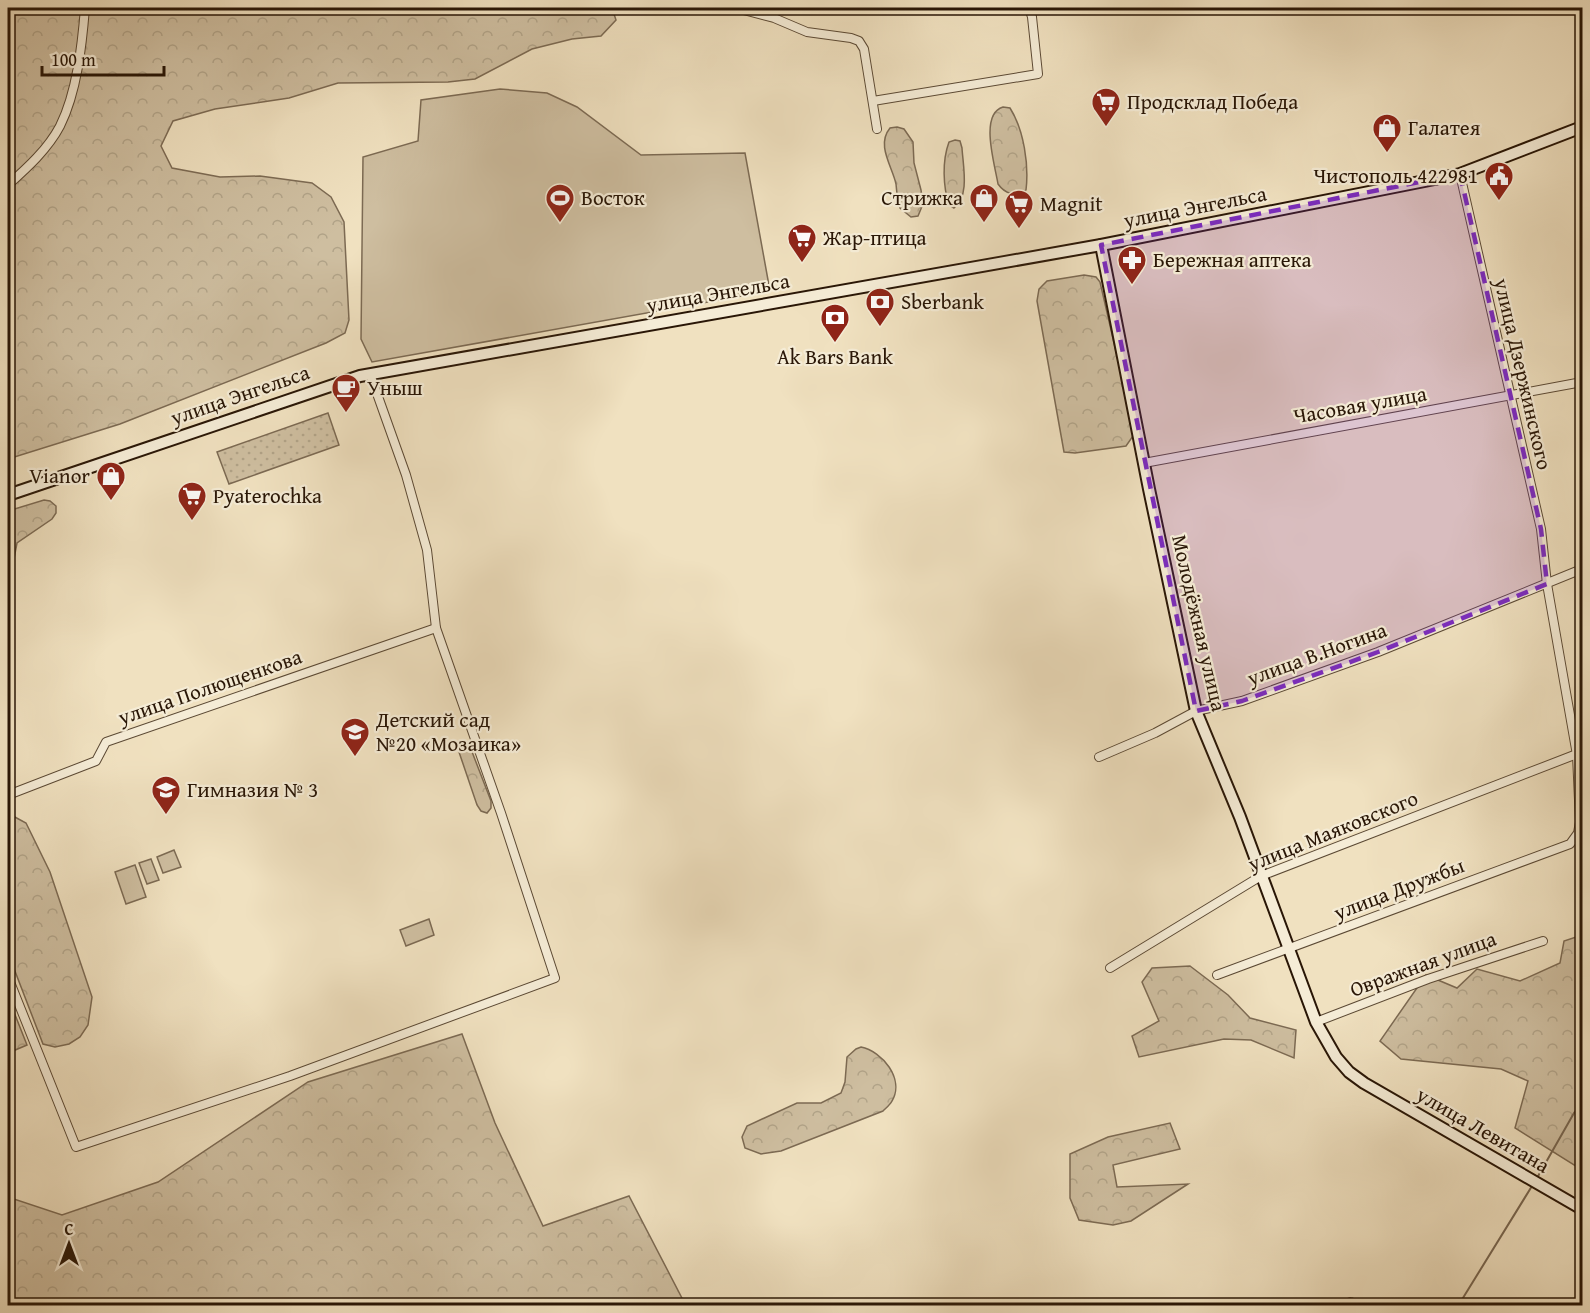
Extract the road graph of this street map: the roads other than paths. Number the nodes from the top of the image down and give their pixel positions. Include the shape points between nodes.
1 (85, 8) edge
2 (736, 8) edge
3 (1029, 8) edge
4 (873, 101) junction
5 (1582, 127) edge
6 (877, 129) dead end
7 (1460, 174) junction
8 (8, 185) edge
9 (1101, 245) junction
10 (370, 374) junction
11 (1582, 382) edge
12 (1509, 396) junction
13 (1144, 463) junction
14 (8, 495) edge
15 (1582, 568) edge
16 (1547, 584) junction
17 (436, 628) junction
18 (1196, 711) junction
19 (1580, 754) edge
20 (1100, 758) dead end
21 (8, 795) edge
22 (1580, 822) joint
23 (1261, 876) junction
24 (1543, 941) dead end
25 (1288, 951) junction
26 (1110, 968) dead end
27 (1217, 975) dead end
28 (8, 977) edge
29 (1316, 1022) junction
30 (1364, 1083) joint
31 (1582, 1209) edge
32 (1351, 1302) dead end
33 (1341, 1305) edge

1 - 8 street via 75,78 59,127 31,164
2 - 4 street via 807,32 859,41 864,48
3 - 4 street via 1038,74
4 - 6 street
5 - 7 main road, улица Энгельса
7 - 9 main road, улица Энгельса
7 - 12 street, улица Дзержинского
9 - 10 main road, улица Энгельса
9 - 13 main road, Молодёжная улица
10 - 14 main road, улица Энгельса
10 - 17 street via 406,475 427,550
11 - 12 street, Часовая улица
12 - 13 street, Часовая улица
12 - 16 street, улица Дзержинского via 1541,529
13 - 18 main road, Молодёжная улица
15 - 16 street, улица В.Ногина
16 - 18 street, улица В.Ногина via 1378,652 1242,701
16 - 19 street, улица Дзержинского
17 - 21 street, улица Полющенкова via 106,741 96,761
17 - 28 street via 555,978 290,1076 76,1147
18 - 20 street, улица В.Ногина
18 - 23 main road, Молодёжная улица
19 - 22 street, улица Дзержинского
19 - 23 street, улица Маяковского
22 - 25 street, улица Дружбы via 1570,844
23 - 25 main road, Молодёжная улица
23 - 26 street, улица Маяковского
24 - 29 street, Овражная улица
25 - 27 street, улица Дружбы
25 - 29 main road, Молодёжная улица
29 - 30 main road, Молодёжная улица via 1336,1057
30 - 31 main road, улица Левитана
32 - 33 street

